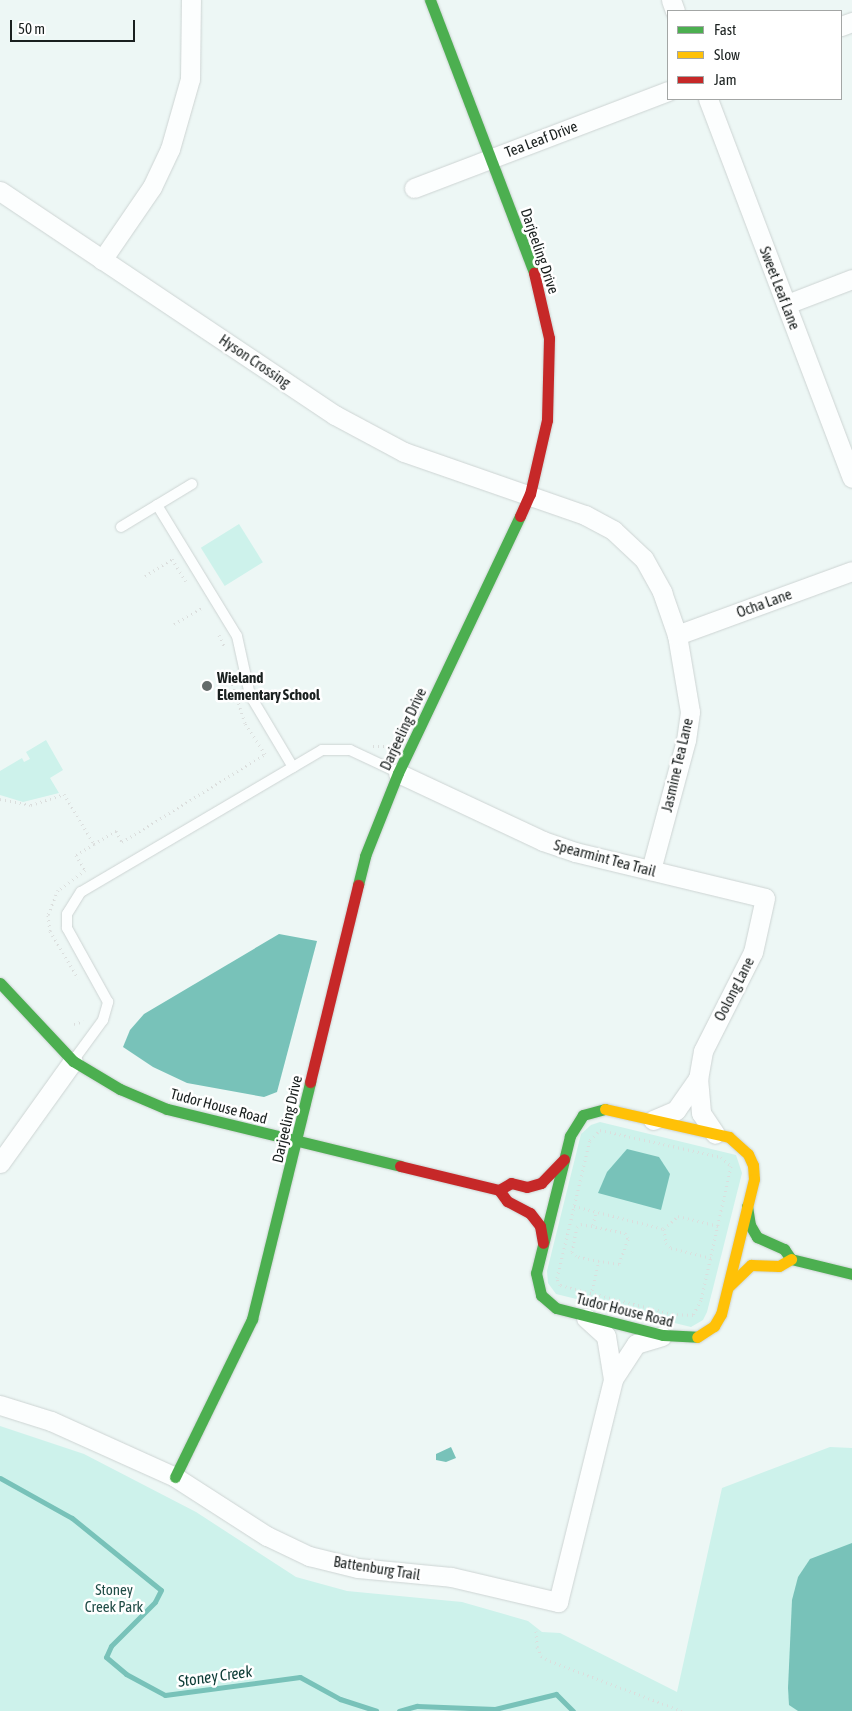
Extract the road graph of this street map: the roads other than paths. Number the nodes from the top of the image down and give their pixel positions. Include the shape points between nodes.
1 (191, 0) edge
2 (430, 0) edge
3 (667, 91) edge
4 (708, 100) edge
5 (491, 158) junction
6 (414, 188) dead end
7 (0, 191) edge
8 (102, 260) junction
9 (852, 279) edge
10 (786, 304) junction
11 (852, 478) edge
12 (192, 484) dead end
13 (530, 494) junction
14 (157, 505) junction
15 (121, 527) dead end
16 (852, 571) edge
17 (677, 635) junction
18 (293, 767) junction
19 (398, 773) junction
20 (651, 870) junction
21 (765, 898) joint
22 (0, 983) edge
23 (73, 1061) junction
24 (698, 1078) junction
25 (653, 1120) junction
26 (716, 1134) junction
27 (297, 1141) junction
28 (564, 1159) junction
29 (0, 1163) edge
30 (499, 1190) junction
31 (747, 1206) junction
32 (544, 1243) junction
33 (791, 1259) junction
34 (852, 1274) edge
35 (728, 1286) junction
36 (580, 1314) junction
37 (663, 1335) junction
38 (612, 1379) junction
39 (0, 1405) edge
40 (175, 1477) junction

1 - 8 street via 190,79 170,149 152,187
2 - 5 street, Darjeeling Drive
3 - 5 street, Tea Leaf Drive
4 - 10 street, Sweet Leaf Lane
5 - 6 street, Tea Leaf Drive
5 - 13 street, Darjeeling Drive via 540,288 549,338 547,420
7 - 8 street, Hyson Crossing
8 - 13 street, Hyson Crossing via 335,415 404,452
9 - 10 street
10 - 11 street, Sweet Leaf Lane
12 - 14 lane
13 - 17 street, Jasmine Tea Lane via 585,515 613,530 644,559 662,592
13 - 19 street, Darjeeling Drive
14 - 15 lane
14 - 18 lane via 237,636 250,695
16 - 17 street, Ocha Lane
17 - 20 street, Jasmine Tea Lane via 690,712 686,740
18 - 19 lane via 322,750 340,748
18 - 23 lane via 81,892 67,914 67,928 108,1002 107,1012
19 - 20 street, Spearmint Tea Trail via 543,841
19 - 27 street, Darjeeling Drive via 365,856
20 - 21 street, Spearmint Tea Trail
21 - 24 street, Oolong Lane via 753,952 703,1051
22 - 23 street, Tudor House Road
23 - 27 street, Tudor House Road via 120,1089 167,1109
23 - 29 street
24 - 25 street, Oolong Lane via 676,1110
24 - 26 street, Oolong Lane via 701,1113
25 - 26 street, Tudor House Road
25 - 28 street, Tudor House Road via 605,1109 583,1115 570,1136
26 - 31 street, Tudor House Road via 740,1144 753,1165 754,1179
27 - 30 street, Tudor House Road
27 - 40 street, Darjeeling Drive via 252,1319
28 - 30 street, Tudor House Road via 541,1183 527,1187 511,1183
28 - 32 street, Tudor House Road
30 - 32 street, Tudor House Road via 507,1201 530,1213 540,1226
31 - 33 street, Tudor House Road via 750,1225 757,1236 784,1249
31 - 35 street, Tudor House Road
32 - 36 street, Tudor House Road via 536,1273 541,1295 556,1308
33 - 34 street, Tudor House Road
33 - 35 street, Tudor House Road via 779,1266 750,1265
35 - 37 street, Tudor House Road via 721,1314 703,1335 679,1339
36 - 37 street, Tudor House Road
36 - 38 street, Battenburg Trail via 597,1325 606,1336
37 - 38 street, Battenburg Trail via 636,1344
38 - 40 street, Battenburg Trail via 558,1602 451,1577 358,1568 310,1556 267,1536
39 - 40 street, Battenburg Trail via 51,1421

